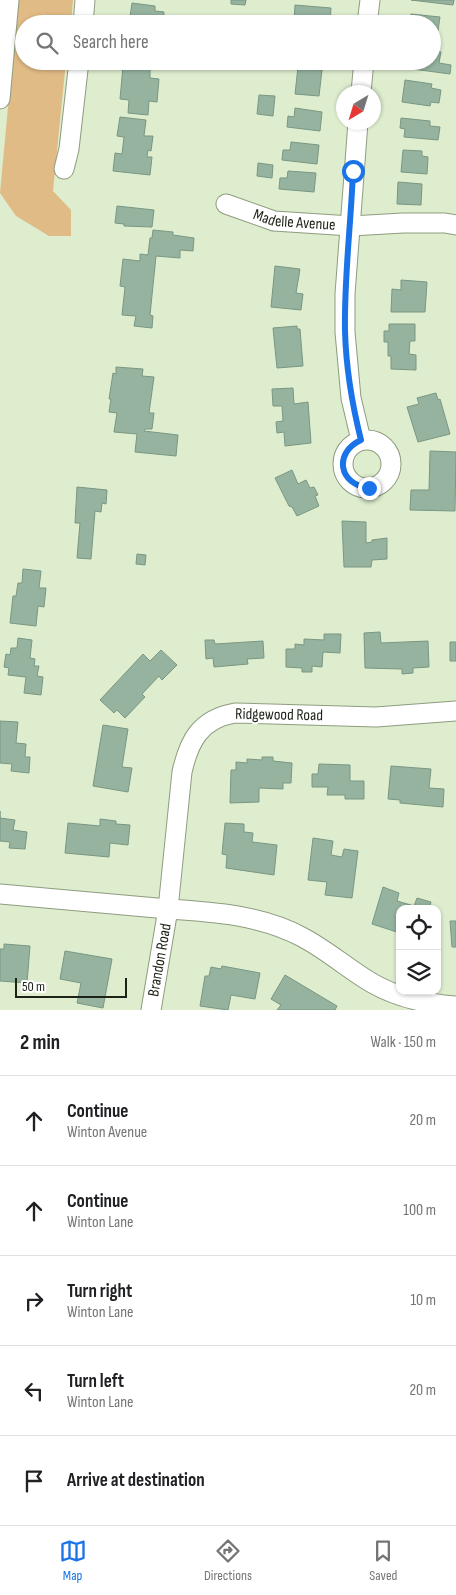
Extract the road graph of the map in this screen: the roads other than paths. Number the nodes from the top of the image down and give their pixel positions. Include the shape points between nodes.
1 (9, 0) edge
2 (85, 0) edge
3 (370, 0) edge
4 (84, 15) edge
5 (368, 15) edge
6 (78, 70) edge
7 (363, 70) edge
8 (362, 85) edge
9 (0, 98) edge
10 (357, 130) edge
11 (64, 169) dead end
12 (226, 204) dead end
13 (456, 225) edge
14 (351, 226) junction
15 (361, 440) dead end
16 (456, 711) edge
17 (0, 894) edge
18 (168, 909) junction
19 (456, 1006) edge
20 (151, 1010) edge

1 - 9 street
2 - 4 street
3 - 5 street
6 - 11 street
7 - 8 street
10 - 14 street
12 - 14 street, Madelle Avenue via 274,221
13 - 14 street, Madelle Avenue via 403,223
14 - 15 street via 345,332 351,398
16 - 18 street, Ridgewood Road via 376,717 235,713 212,720 198,732 186,754
17 - 18 street
18 - 19 street via 269,923 301,936 372,983 402,997 432,1005
18 - 20 street, Brandon Road

